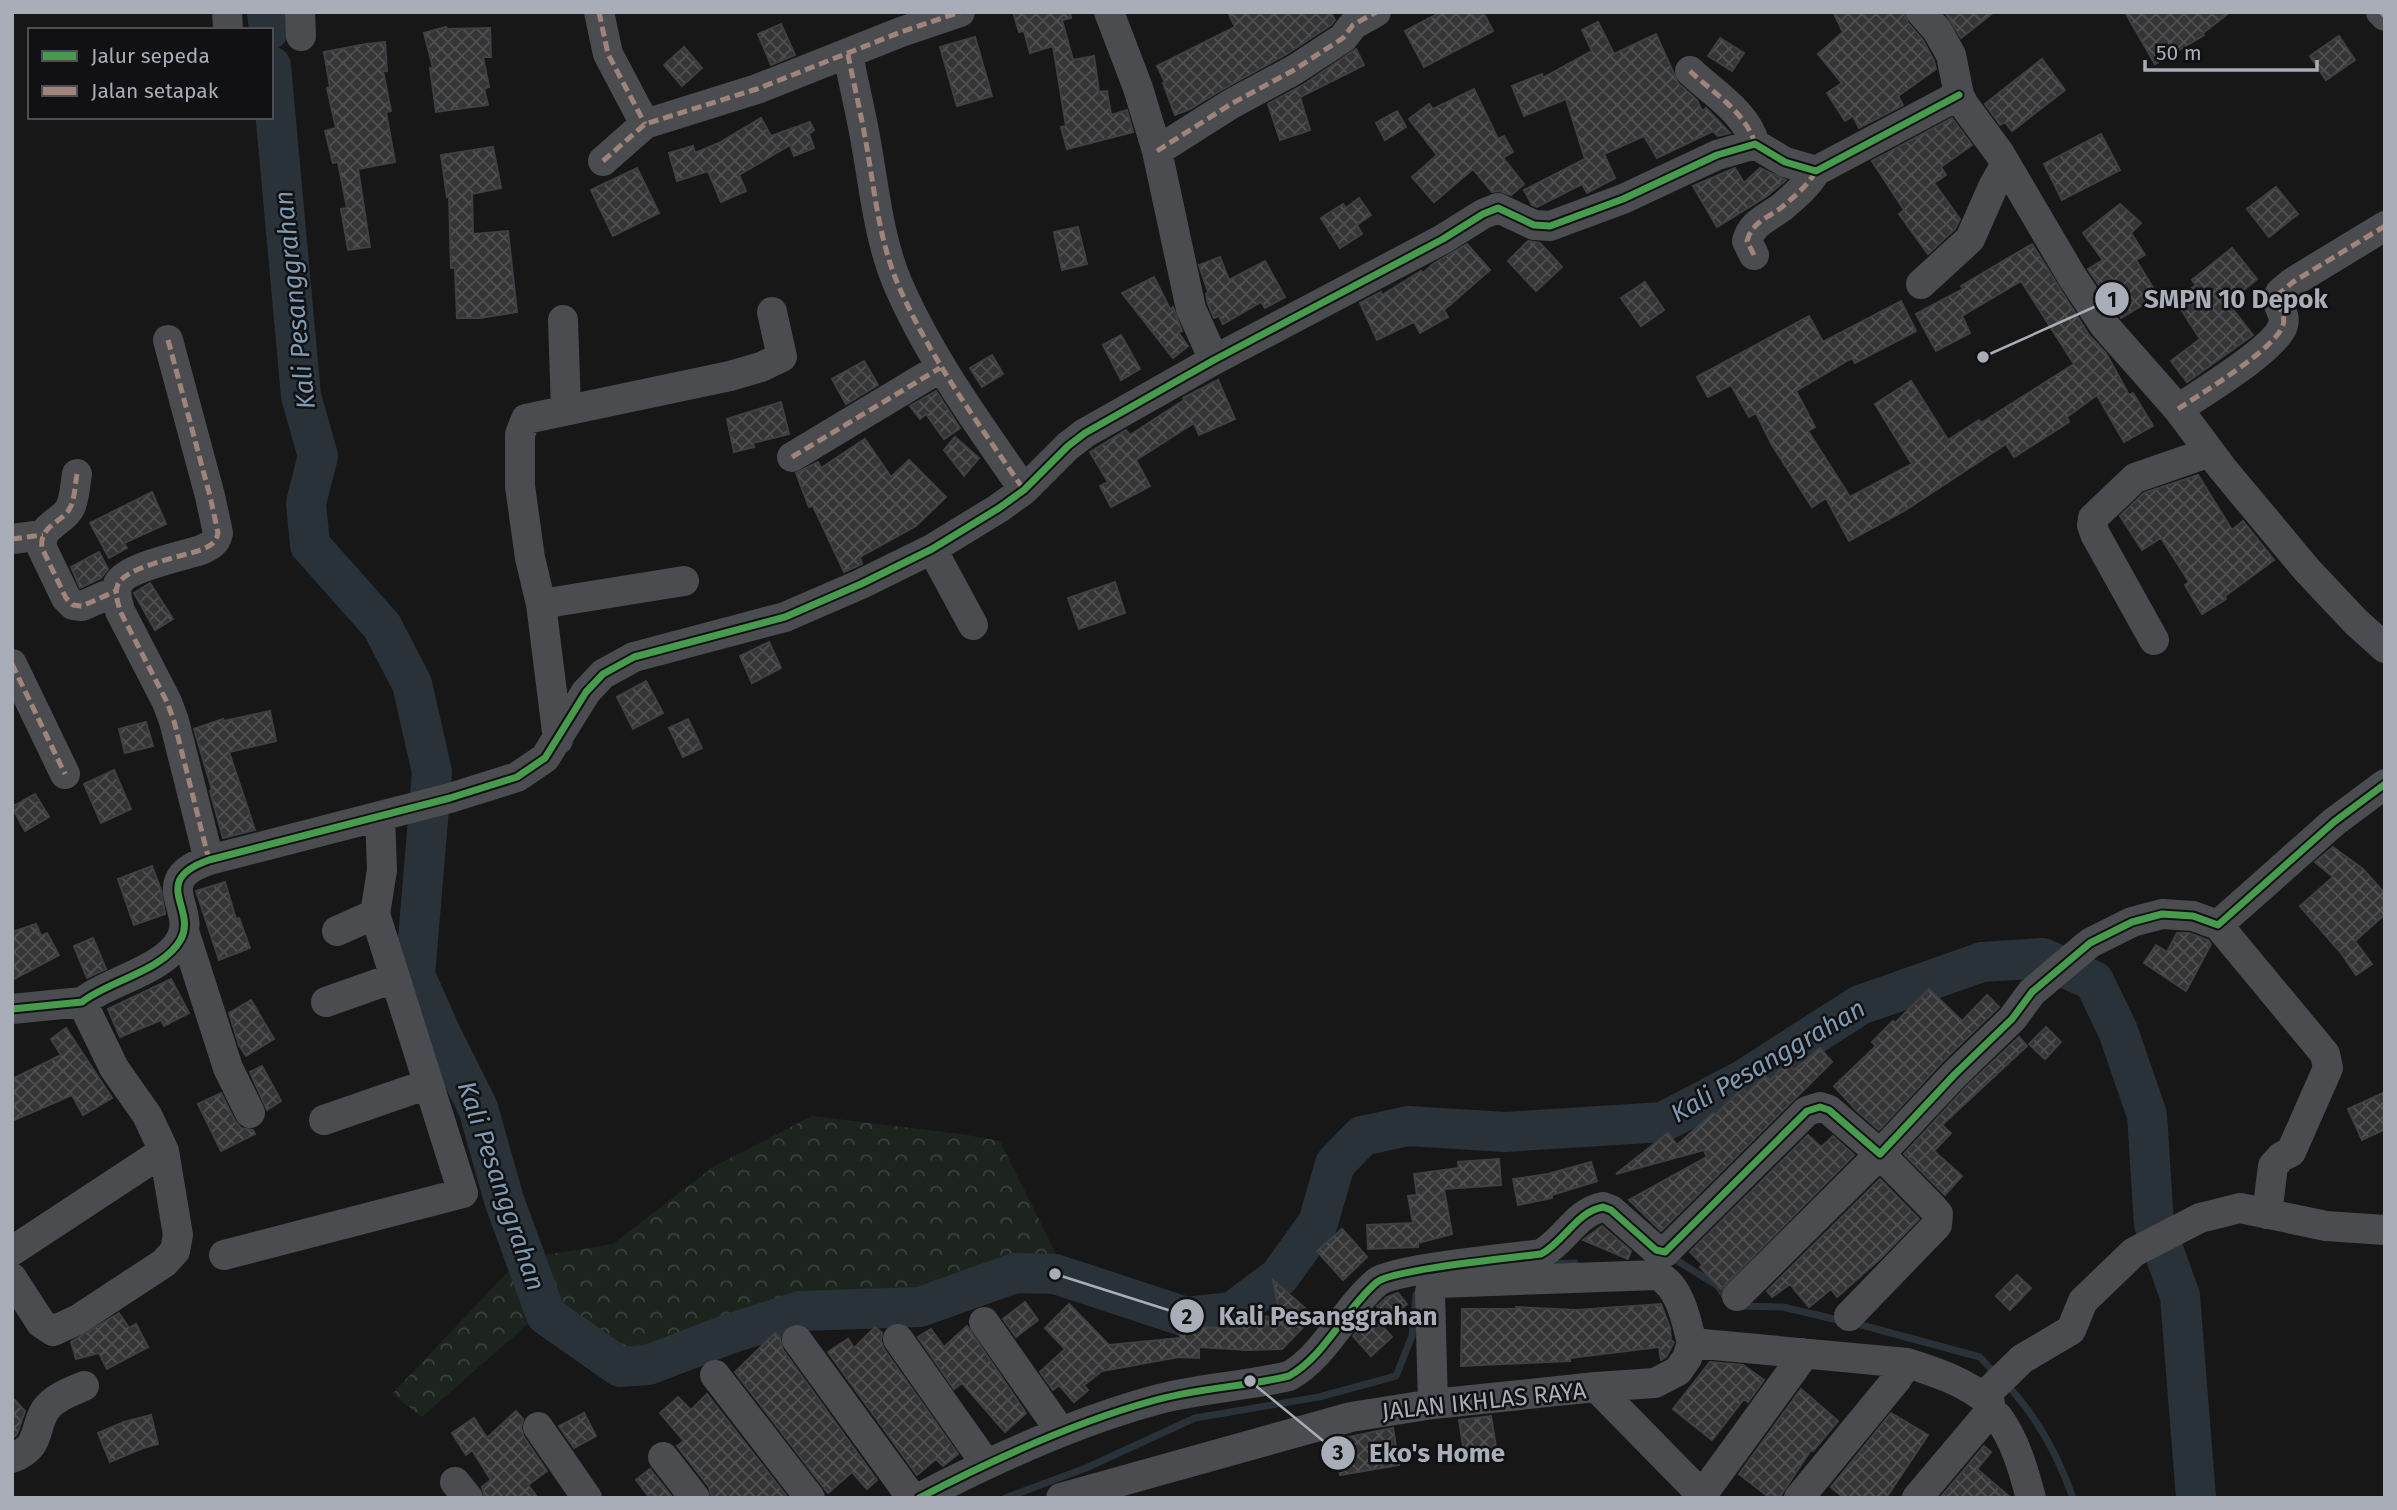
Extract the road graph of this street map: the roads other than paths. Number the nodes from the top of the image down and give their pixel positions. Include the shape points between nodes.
1 (599, 12) edge
2 (960, 12) edge
3 (1109, 12) edge
4 (1376, 12) edge
5 (2381, 12) edge
6 (1924, 13) edge
7 (2385, 16) edge
8 (848, 54) junction
9 (1690, 71) dead end
10 (1959, 95) junction
11 (645, 124) junction
12 (1755, 144) junction
13 (1157, 151) junction
14 (603, 161) dead end
15 (2006, 164) junction
16 (1816, 171) junction
17 (2385, 226) edge
18 (1754, 255) dead end
19 (1921, 284) dead end
20 (772, 312) dead end
21 (563, 320) dead end
22 (168, 340) dead end
23 (1214, 359) junction
24 (940, 368) junction
25 (566, 409) junction
26 (2178, 409) junction
27 (2210, 452) junction
28 (792, 457) dead end
29 (76, 474) dead end
30 (1024, 490) junction
31 (43, 535) junction
32 (12, 539) edge
33 (932, 549) junction
34 (684, 581) dead end
35 (116, 591) junction
36 (541, 604) junction
37 (973, 625) dead end
38 (2154, 640) dead end
39 (2385, 648) edge
40 (12, 664) edge
41 (558, 740) junction
42 (65, 774) dead end
43 (2385, 784) edge
44 (380, 816) junction
45 (209, 860) junction
46 (375, 914) junction
47 (2218, 925) junction
48 (184, 931) junction
49 (337, 931) dead end
50 (394, 978) junction
51 (82, 1002) junction
52 (326, 1002) dead end
53 (12, 1009) edge
54 (428, 1084) junction
55 (250, 1113) dead end
56 (324, 1120) dead end
57 (164, 1151) junction
58 (1880, 1154) junction
59 (2267, 1214) junction
60 (2385, 1230) edge
61 (12, 1251) edge
62 (224, 1255) dead end
63 (12, 1278) edge
64 (1737, 1296) dead end
65 (1849, 1316) dead end
66 (984, 1322) dead end
67 (898, 1339) dead end
68 (797, 1340) dead end
69 (1692, 1343) junction
70 (1802, 1353) junction
71 (1906, 1363) junction
72 (715, 1375) dead end
73 (84, 1386) dead end
74 (1596, 1387) junction
75 (1988, 1401) junction
76 (1433, 1404) junction
77 (538, 1427) dead end
78 (1061, 1433) junction
79 (663, 1457) dead end
80 (12, 1458) edge
81 (986, 1464) junction
82 (1066, 1497) edge
83 (1704, 1497) edge
84 (587, 1498) edge
85 (695, 1498) edge
86 (810, 1498) edge
87 (912, 1498) edge
88 (919, 1498) edge
89 (1799, 1498) edge
90 (1917, 1498) edge
91 (2031, 1498) edge

1 - 11 street via 608,54
2 - 8 street
3 - 13 street
4 - 13 street via 1314,57
5 - 7 street
6 - 10 street via 1951,55
8 - 11 street
8 - 24 street via 888,256
9 - 12 street via 1742,119
10 - 15 street
10 - 16 street
11 - 14 street
12 - 16 street via 1784,162
12 - 23 street via 1734,148 1623,199 1550,226 1534,225 1498,208
13 - 23 street via 1191,309
15 - 19 street via 1970,239
15 - 26 street via 2084,296
16 - 18 street via 1781,208 1754,226 1747,241
17 - 26 street via 2280,293 2277,299 2283,325 2272,341
20 - 25 street via 782,357 761,367
21 - 25 street
22 - 35 street via 218,533 211,545 201,550 123,577
23 - 30 street via 1085,433
24 - 28 street
24 - 30 street
25 - 36 street via 526,419 520,434 520,486
26 - 27 street
27 - 38 street via 2135,478 2094,518 2095,534
27 - 39 street via 2307,570
29 - 31 street via 72,505
30 - 33 street
31 - 32 street
31 - 35 street via 42,548 73,606
33 - 37 street
33 - 41 street via 807,609 634,657 603,674 586,692
34 - 36 street
35 - 45 street via 120,611 174,721
36 - 41 street
40 - 42 street
41 - 44 street via 545,758 517,777
43 - 47 street via 2334,822
44 - 45 street
44 - 46 street via 382,870
45 - 48 street via 192,867 180,881
46 - 49 street
46 - 50 street
47 - 58 street via 2193,916 2162,914 2132,922 2090,943 2032,992 2012,1019
47 - 59 street via 2325,1054 2328,1068 2291,1153 2273,1166
48 - 51 street via 166,955
48 - 55 street via 228,1068
50 - 52 street
50 - 54 street
51 - 53 street
51 - 57 street via 114,1068 147,1115
54 - 56 street
54 - 62 street via 463,1193
57 - 61 street
57 - 63 street via 178,1235 175,1251 164,1263 53,1331 41,1323
58 - 64 street
58 - 65 street via 1933,1208 1937,1225
58 - 78 street via 1829,1110 1807,1111 1665,1252 1649,1245 1611,1210 1597,1208 1541,1254 1384,1278 1352,1307 1306,1366 1289,1376 1152,1401
59 - 60 street via 2326,1226
59 - 75 street via 2240,1208 2185,1224 2134,1252 2083,1301 2071,1330 2022,1359
66 - 78 street
67 - 81 street
68 - 87 street
69 - 70 street
69 - 74 street via 1688,1359 1663,1381
69 - 76 street via 1673,1287 1657,1275 1438,1283 1430,1293
70 - 71 street
70 - 83 street
71 - 75 street via 1939,1374
71 - 89 street
72 - 86 street
73 - 80 street via 47,1407 33,1442
74 - 76 street, JALAN IKHLAS RAYA
74 - 83 street, JALAN IKHLAS RAYA
75 - 90 street
75 - 91 street via 2009,1433
76 - 82 street, JALAN IKHLAS RAYA via 1351,1417
77 - 84 street
78 - 81 street
79 - 85 street
81 - 88 street

